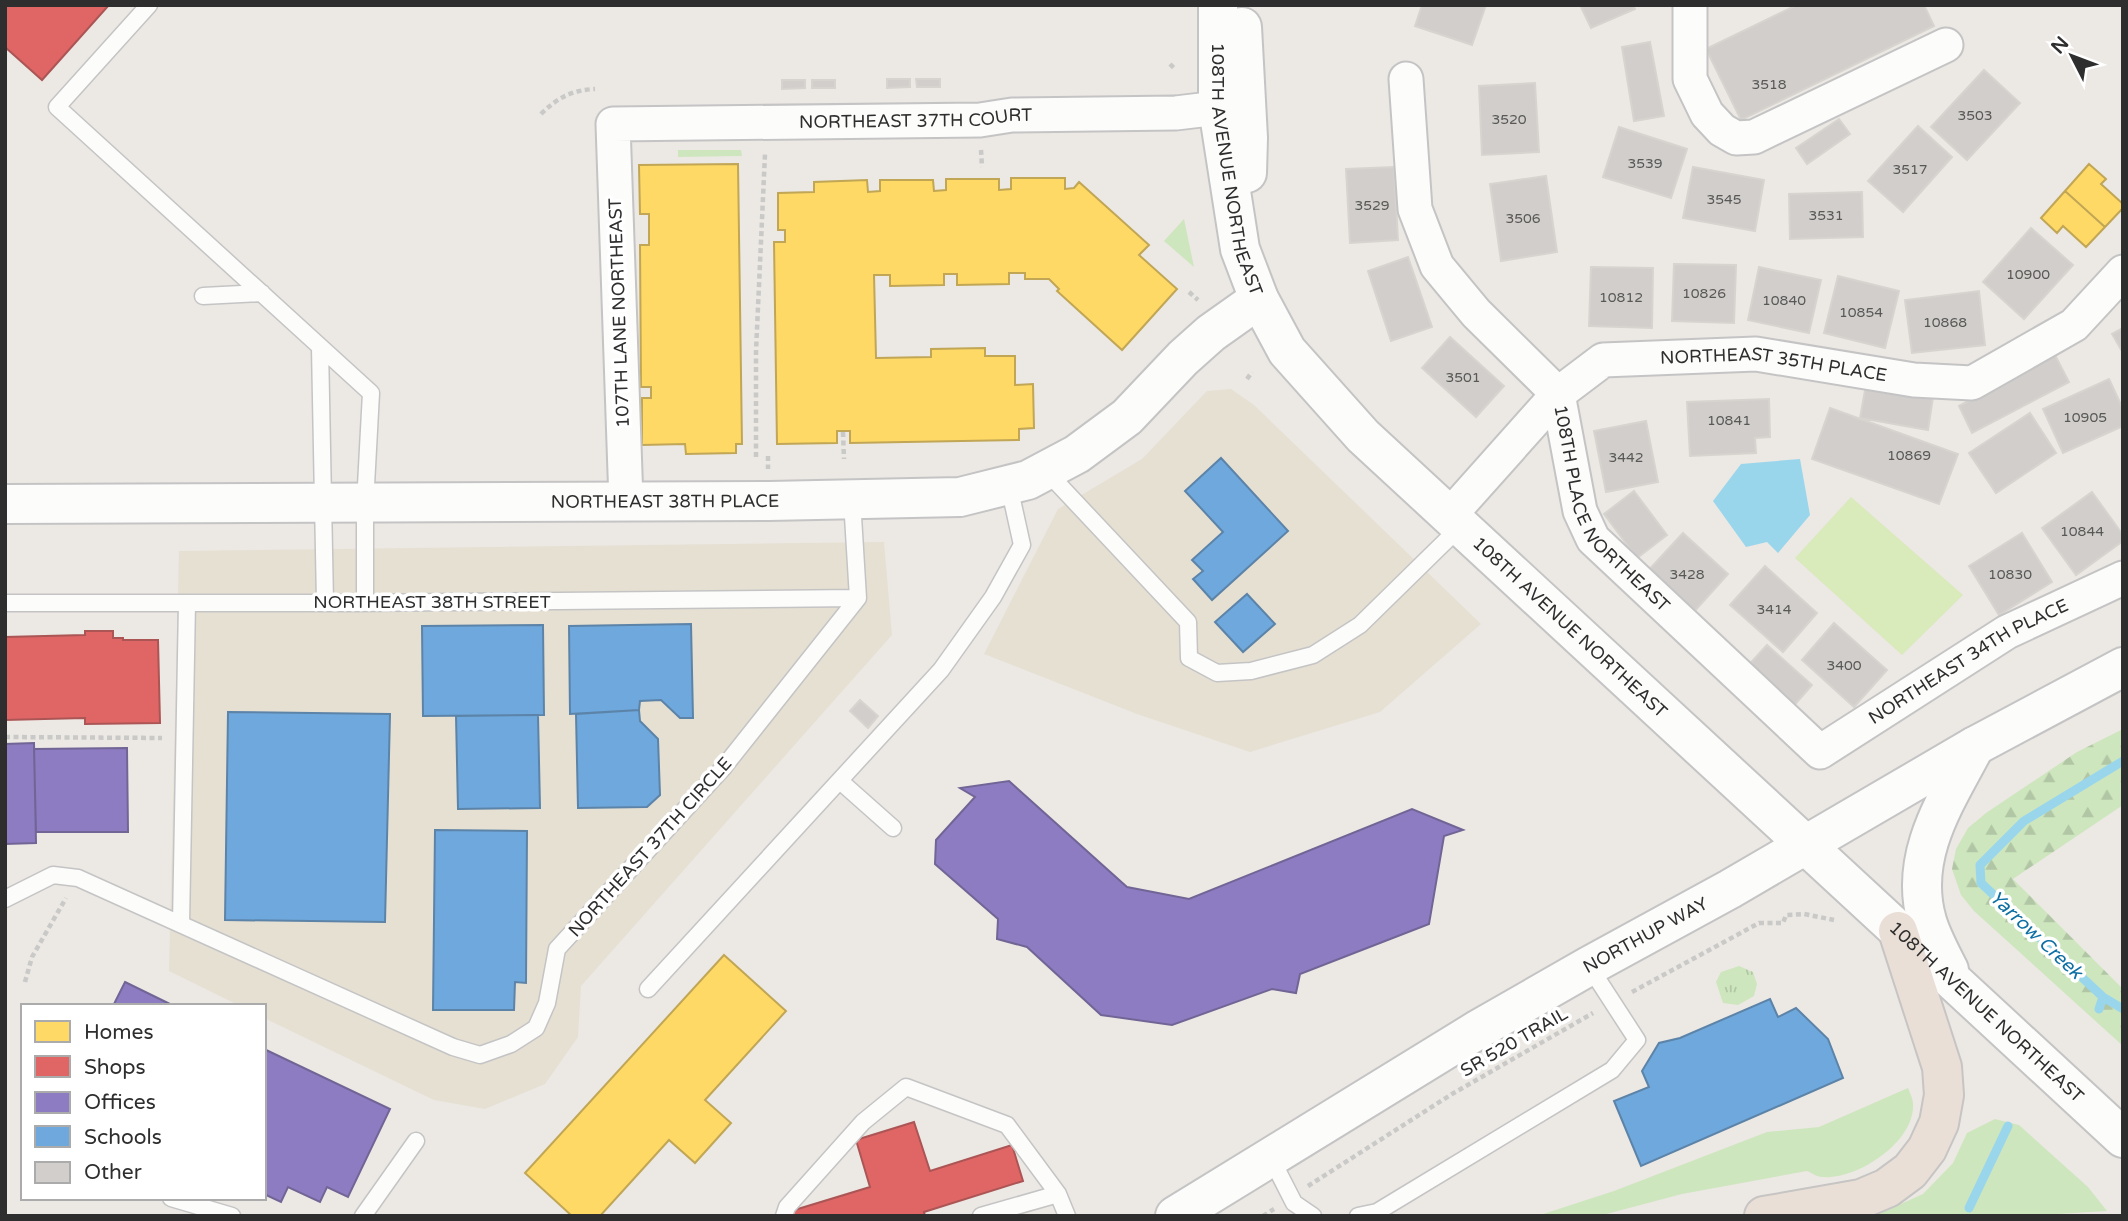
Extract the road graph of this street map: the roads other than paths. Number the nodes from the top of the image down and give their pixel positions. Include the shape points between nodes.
1 (149, 5) edge
2 (1218, 5) edge
3 (1241, 5) edge
4 (1690, 5) edge
5 (1946, 45) dead end
6 (1406, 79) dead end
7 (1218, 108) junction
8 (613, 124) joint
9 (1240, 249) junction
10 (2123, 272) edge
11 (262, 293) junction
12 (202, 296) dead end
13 (1259, 299) junction
14 (320, 347) junction
15 (1558, 394) junction
16 (1047, 472) junction
17 (1009, 486) junction
18 (852, 500) junction
19 (626, 502) junction
20 (5, 504) edge
21 (323, 504) junction
22 (365, 504) junction
23 (1455, 520) junction
24 (2123, 578) edge
25 (858, 598) junction
26 (5, 603) edge
27 (187, 603) junction
28 (325, 603) junction
29 (365, 603) junction
30 (2123, 667) edge
31 (1975, 746) junction
32 (1819, 752) joint
33 (840, 781) junction
34 (893, 828) dead end
35 (1806, 845) junction
36 (5, 899) edge
37 (181, 924) junction
38 (1898, 931) junction
39 (1589, 965) junction
40 (1958, 988) junction
41 (649, 989) dead end
42 (2123, 1138) edge
43 (416, 1142) dead end
44 (1270, 1158) junction
45 (1058, 1194) junction
46 (178, 1200) edge
47 (233, 1216) edge
48 (363, 1216) edge
49 (784, 1216) edge
50 (981, 1216) edge
51 (1067, 1216) edge
52 (1175, 1216) edge
53 (1313, 1216) edge
54 (1358, 1216) edge
55 (1764, 1216) edge

1 - 11 lane via 57,107
2 - 7 main road, 108TH AVENUE NORTHEAST
3 - 9 main road via 1248,138
4 - 5 street via 1690,79 1707,114 1736,138 1754,137
6 - 15 street, 108TH PLACE NORTHEAST via 1415,209 1437,266 1476,313
7 - 8 street, NORTHEAST 37TH COURT via 980,120
7 - 9 main road, 108TH AVENUE NORTHEAST
8 - 19 street, 107TH LANE NORTHEAST
9 - 13 main road, 108TH AVENUE NORTHEAST
10 - 15 street, NORTHEAST 35TH PLACE via 2074,325 1972,383 1914,380 1756,354 1603,360
11 - 12 lane
11 - 14 lane
13 - 16 main road, NORTHEAST 38TH PLACE via 1211,333 1101,439
13 - 23 main road, 108TH AVENUE NORTHEAST via 1287,351 1363,436
14 - 21 lane
14 - 22 lane via 371,393
15 - 23 street, NORTHEAST 35TH PLACE
15 - 32 street, 108TH PLACE NORTHEAST via 1580,511 1594,539
16 - 17 main road, NORTHEAST 38TH PLACE
16 - 23 lane via 1188,622 1189,658 1217,673 1251,671 1313,655 1360,625 1442,547
17 - 18 main road, NORTHEAST 38TH PLACE via 960,497
17 - 33 lane via 1022,545 993,597 941,670
18 - 19 main road, NORTHEAST 38TH PLACE
18 - 25 lane
19 - 22 main road, NORTHEAST 38TH PLACE
20 - 21 main road, NORTHEAST 38TH PLACE
21 - 22 main road, NORTHEAST 38TH PLACE
21 - 28 lane
22 - 29 lane
23 - 35 main road, 108TH AVENUE NORTHEAST
24 - 32 street, NORTHEAST 34TH PLACE via 2007,632
25 - 29 lane, NORTHEAST 38TH STREET
25 - 37 lane, NORTHEAST 37TH CIRCLE via 723,768 557,949 547,1003 536,1028 511,1044 480,1055 453,1047
26 - 27 lane, NORTHEAST 38TH STREET
27 - 28 lane, NORTHEAST 38TH STREET
27 - 37 lane
28 - 29 lane, NORTHEAST 38TH STREET
30 - 31 main road, NORTHUP WAY
31 - 35 main road, NORTHUP WAY
31 - 40 main road via 1931,831 1921,877 1927,923
33 - 34 lane
33 - 41 lane
35 - 38 main road, 108TH AVENUE NORTHEAST
35 - 39 main road, NORTHUP WAY
36 - 37 lane, NORTHEAST 37TH CIRCLE via 53,875 78,878
38 - 40 main road, 108TH AVENUE NORTHEAST
38 - 55 highway via 1942,1066 1939,1123 1927,1149 1910,1171 1861,1199
39 - 44 main road, NORTHUP WAY
39 - 54 lane via 1637,1040 1612,1070 1377,1212
40 - 42 main road, 108TH AVENUE NORTHEAST
43 - 48 lane
44 - 52 main road, NORTHUP WAY
44 - 53 lane via 1294,1203
45 - 49 lane via 1007,1125 906,1087 863,1122
45 - 50 lane
45 - 51 lane
46 - 47 lane

